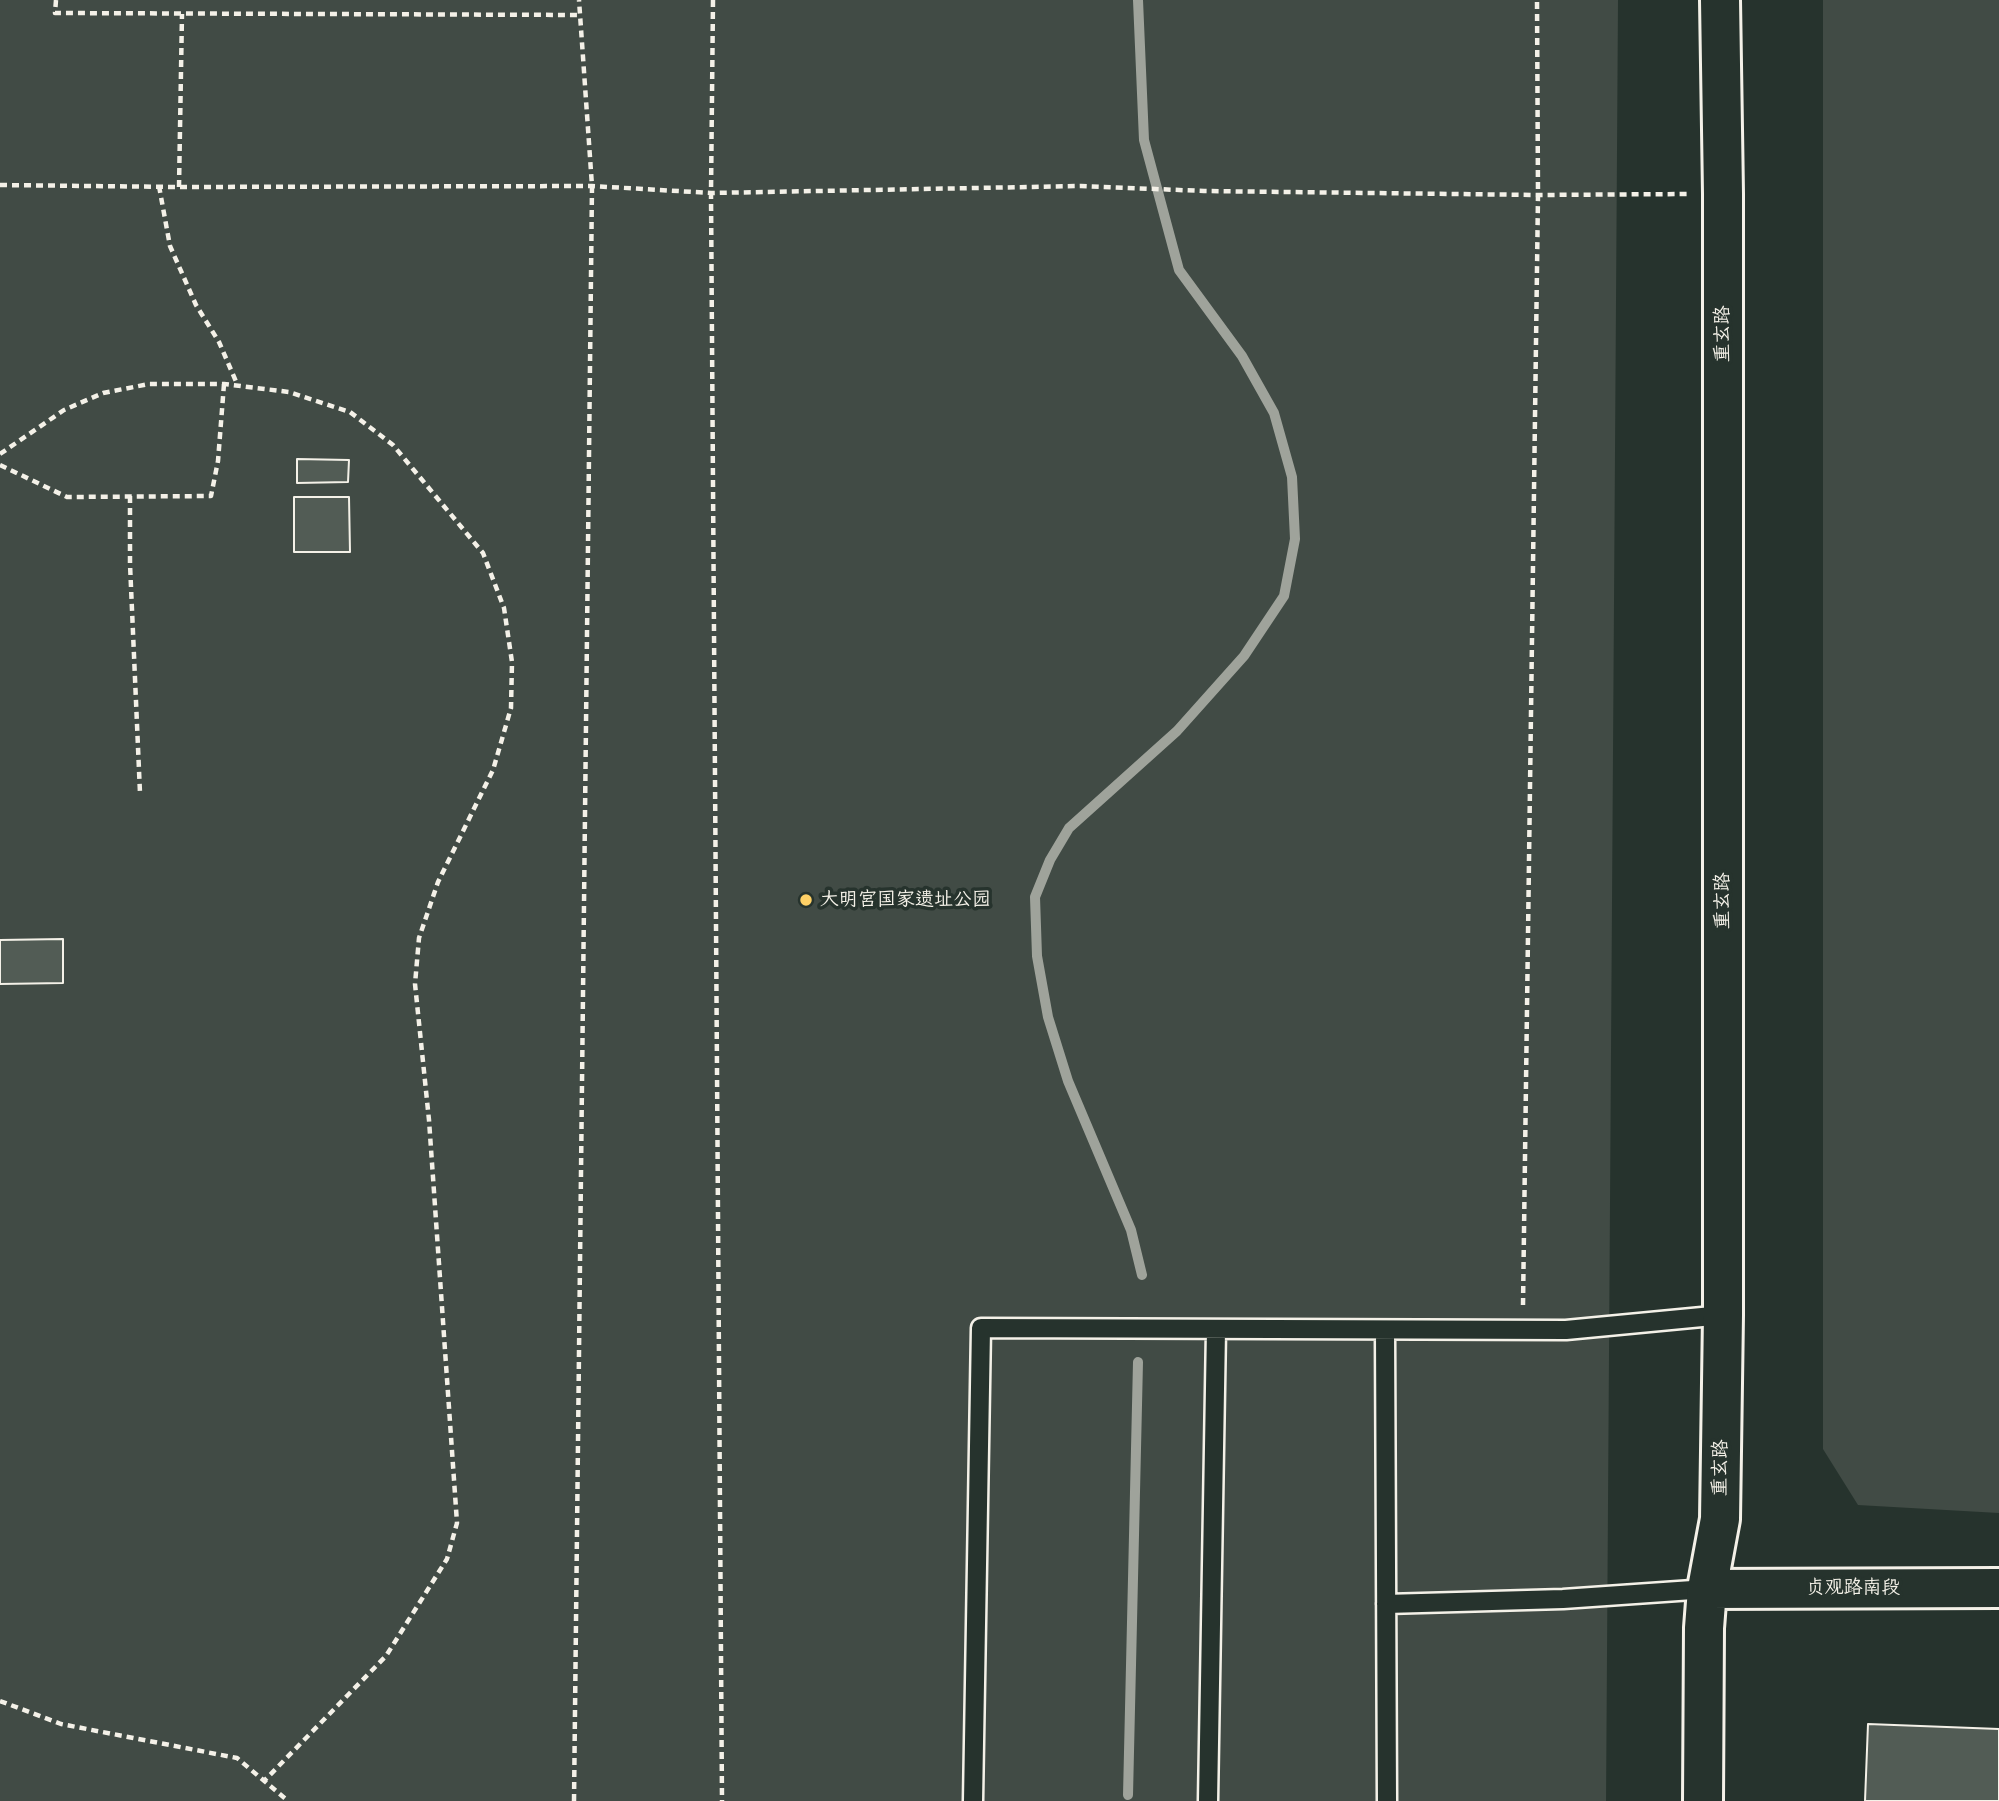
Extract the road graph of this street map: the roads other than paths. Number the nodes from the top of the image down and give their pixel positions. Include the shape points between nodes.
1 (1720, 0) edge
2 (1723, 1315) junction
3 (1216, 1329) junction
4 (1385, 1330) junction
5 (1999, 1588) edge
6 (1707, 1589) junction
7 (1386, 1604) junction
8 (973, 1801) edge
9 (1209, 1801) edge
10 (1387, 1801) edge
11 (1703, 1801) edge

1 - 2 street, 重玄路
2 - 4 lane via 1566,1330
2 - 6 street, 重玄路 via 1720,1520
3 - 4 lane
3 - 8 lane via 981,1328
3 - 9 lane
4 - 7 lane
5 - 6 street, 贞观路南段
6 - 7 lane
6 - 11 street, 重玄路
7 - 10 lane

